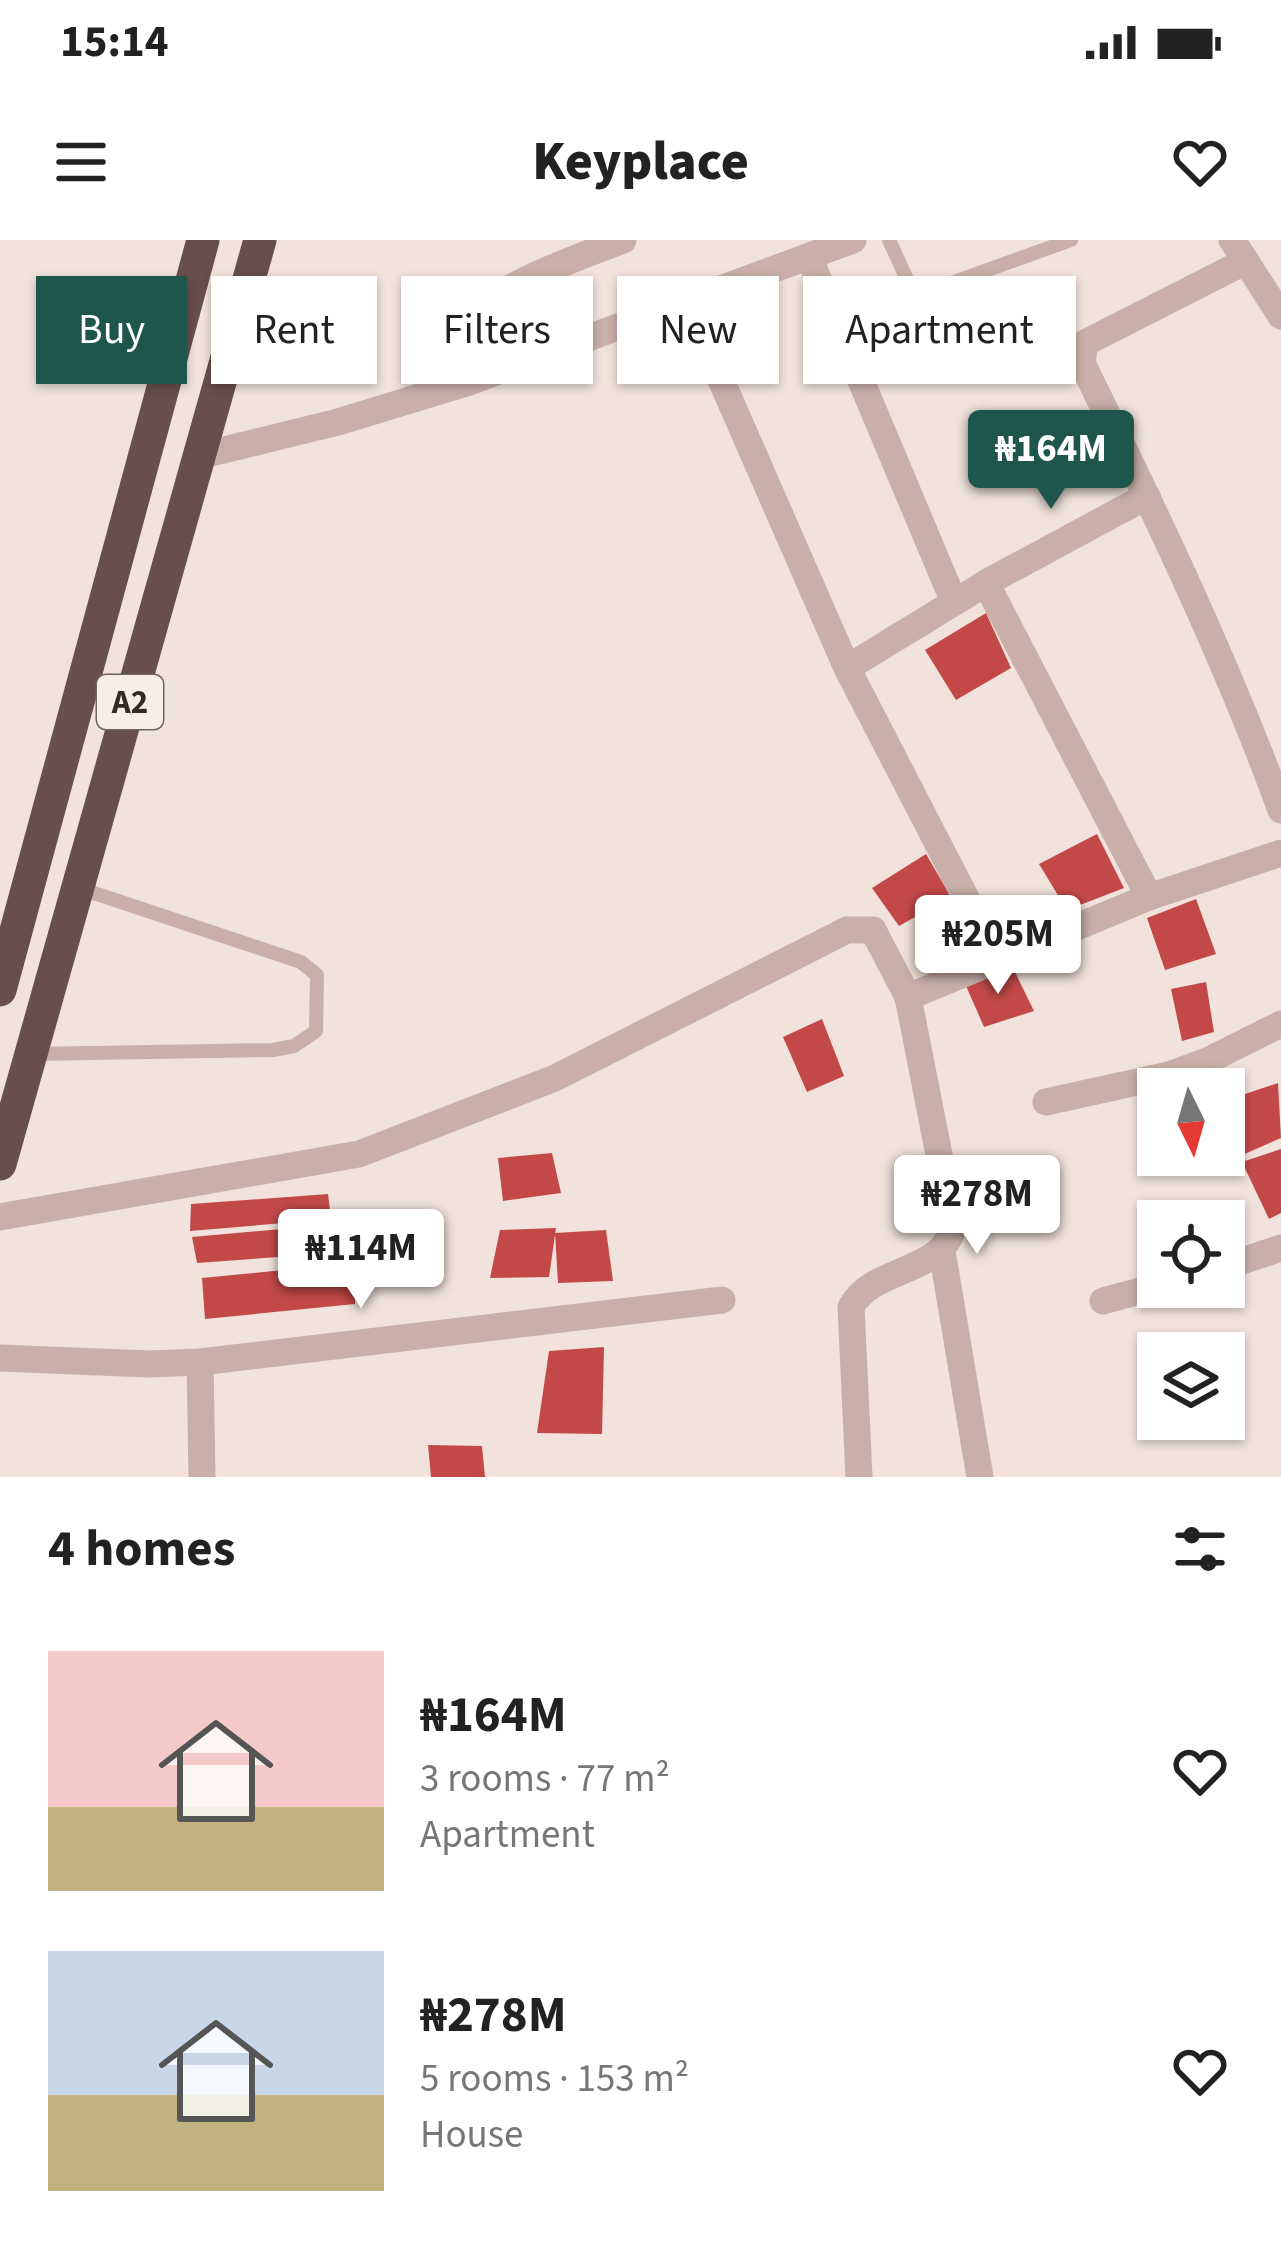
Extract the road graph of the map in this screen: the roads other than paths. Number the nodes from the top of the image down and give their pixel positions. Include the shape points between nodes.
1 (203, 240) edge
2 (260, 240) edge
3 (623, 240) edge
4 (854, 240) edge
5 (889, 240) edge
6 (1071, 240) edge
7 (1239, 251) edge
8 (809, 257) junction
9 (538, 276) edge
10 (757, 276) edge
11 (1281, 316) edge
12 (462, 384) edge
13 (723, 384) edge
14 (199, 456) junction
15 (1147, 496) junction
16 (986, 583) junction
17 (954, 602) junction
18 (847, 668) junction
19 (1281, 810) edge
20 (1281, 853) edge
21 (77, 888) junction
22 (1149, 897) junction
23 (998, 960) junction
24 (0, 990) edge
25 (908, 997) junction
26 (1281, 1024) edge
27 (31, 1054) junction
28 (1046, 1102) dead end
29 (0, 1164) edge
30 (0, 1217) edge
31 (1281, 1248) edge
32 (942, 1251) junction
33 (1245, 1260) edge
34 (1137, 1292) edge
35 (722, 1300) dead end
36 (1103, 1301) dead end
37 (0, 1358) edge
38 (200, 1361) junction
39 (202, 1477) edge
40 (859, 1477) edge
41 (980, 1477) edge

1 - 24 highway, A2
2 - 14 highway, A2
3 - 9 street
4 - 8 street
5 - 6 lane via 911,288 926,292
7 - 11 street
7 - 15 street via 1085,343 1082,363
8 - 10 street
8 - 17 street
12 - 14 street
13 - 18 street
14 - 21 highway, A2
15 - 16 street
15 - 19 street
16 - 17 street
16 - 22 street
17 - 18 street
18 - 23 street
20 - 22 street
21 - 27 highway, A2
21 - 27 lane via 301,962 317,975 316,1031 273,1050
22 - 23 street
23 - 25 street
25 - 30 street via 873,930 847,931 555,1078 359,1154
25 - 32 street via 953,1226
26 - 28 street via 1169,1076
27 - 29 highway, A2
31 - 33 street
32 - 40 street via 882,1279 851,1307
32 - 41 street
34 - 36 street
35 - 38 street
37 - 38 street
38 - 39 street

